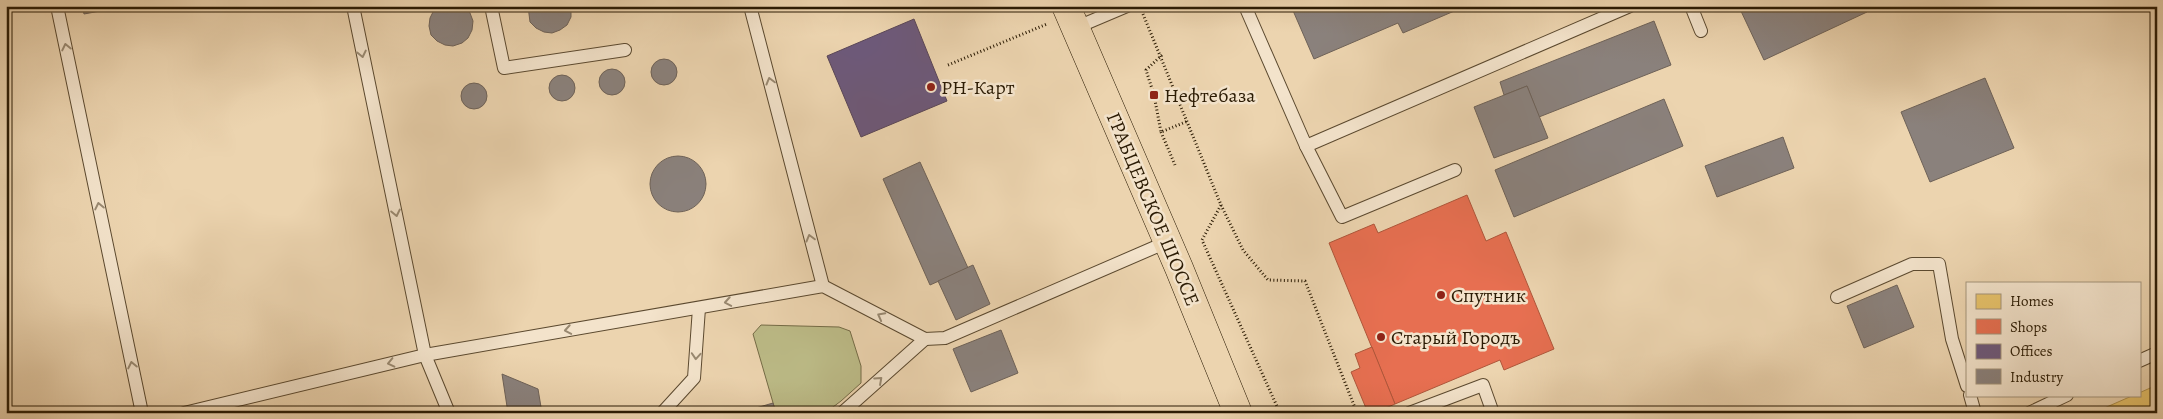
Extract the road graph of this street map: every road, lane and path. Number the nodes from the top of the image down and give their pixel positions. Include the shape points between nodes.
1 (57, 6) edge
2 (352, 6) edge
3 (490, 6) edge
4 (750, 6) edge
5 (1126, 6) edge
6 (1140, 6) edge
7 (1246, 6) edge
8 (1630, 6) edge
9 (1691, 6) edge
10 (1062, 16) edge
11 (1701, 31) dead end
12 (625, 50) dead end
13 (1162, 55) junction
14 (948, 66) dead end
15 (1188, 121) junction
16 (1161, 132) junction
17 (1306, 146) junction
18 (1175, 165) dead end
19 (1455, 170) dead end
20 (1221, 204) junction
21 (1167, 242) junction
22 (823, 286) junction
23 (1837, 297) dead end
24 (699, 308) junction
25 (924, 339) junction
26 (2157, 353) edge
27 (425, 355) junction
28 (2140, 362) edge
29 (1966, 383) edge
30 (1970, 396) edge
31 (2065, 396) edge
32 (142, 413) edge
33 (184, 413) edge
34 (449, 413) edge
35 (662, 413) edge
36 (842, 413) edge
37 (1238, 413) edge
38 (1280, 413) edge
39 (1357, 413) edge
40 (1409, 413) edge
41 (1493, 413) edge
42 (1975, 413) edge
43 (2029, 413) edge

32 -> 1 lane
2 -> 27 lane
3 - 12 lane via 504,68
22 -> 4 lane
5 - 10 lane
6 - 13 path
7 - 17 lane
8 - 17 lane
9 - 11 lane
10 - 14 path
10 - 21 main road, ГРАБЦЕВСКОЕ ШОССЕ
13 - 15 path
13 - 16 path via 1146,70
15 - 16 path
15 - 20 path
16 - 18 path
17 - 19 lane via 1342,217
20 - 38 path via 1202,240
20 - 39 path via 1243,250 1268,280 1305,281
21 - 25 lane via 945,338
21 - 37 main road, ГРАБЦЕВСКОЕ ШОССЕ
22 -> 24 lane
25 -> 22 lane
23 - 29 lane via 1912,264 1939,264 1952,339
24 -> 27 lane
24 -> 35 lane via 694,378
36 -> 25 lane
26 - 28 lane
27 -> 33 lane
27 - 34 lane
30 - 42 lane
31 - 43 lane
40 - 41 lane via 1482,385

